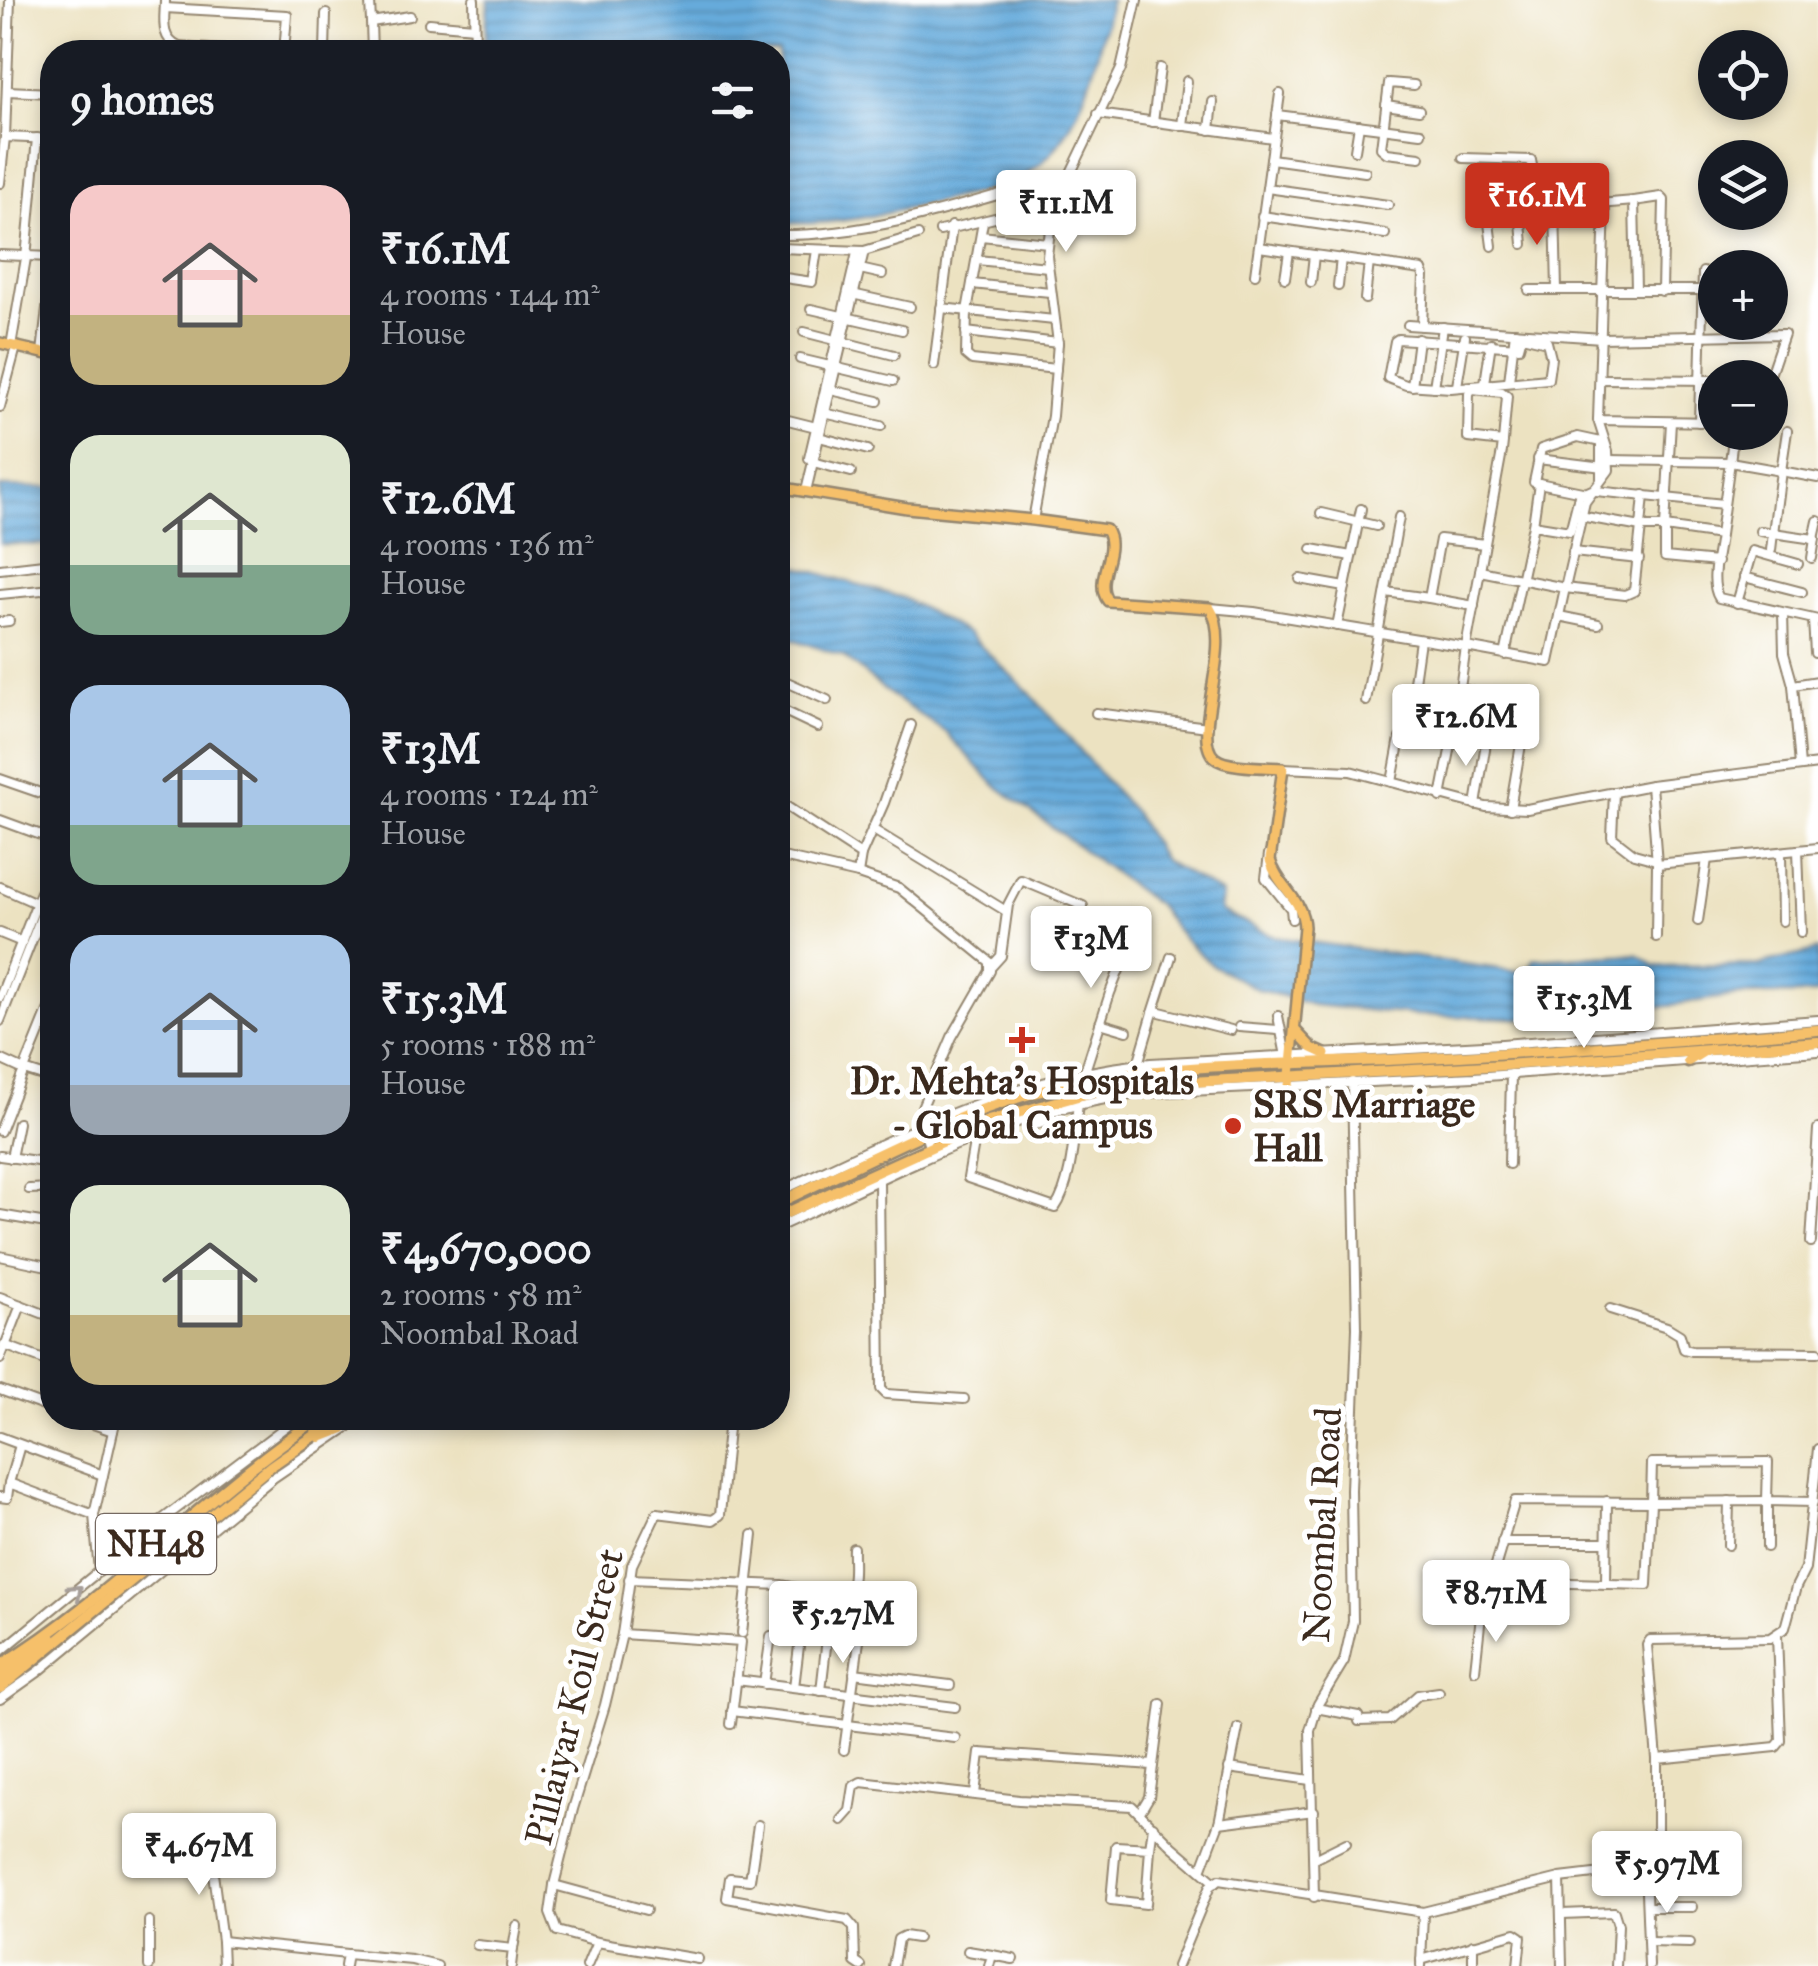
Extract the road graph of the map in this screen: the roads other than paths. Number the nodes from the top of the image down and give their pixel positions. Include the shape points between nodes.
1 (10, 0) edge
2 (474, 0) edge
3 (1136, 0) edge
4 (370, 2) edge
5 (165, 4) edge
6 (203, 5) edge
7 (326, 14) dead end
8 (410, 16) dead end
9 (371, 22) junction
10 (428, 23) dead end
11 (474, 27) junction
12 (168, 40) edge
13 (285, 40) edge
14 (325, 40) edge
15 (372, 40) edge
16 (475, 40) edge
17 (1160, 68) dead end
18 (4, 76) edge
19 (1187, 81) dead end
20 (1414, 85) dead end
21 (7, 91) junction
22 (40, 92) edge
23 (1280, 94) dead end
24 (1213, 102) dead end
25 (1386, 105) junction
26 (1419, 110) dead end
27 (1098, 114) junction
28 (1277, 115) junction
29 (1153, 122) junction
30 (1360, 125) junction
31 (1182, 126) junction
32 (1384, 128) junction
33 (1210, 130) junction
34 (1421, 133) dead end
35 (5, 137) junction
36 (37, 138) junction
37 (40, 138) edge
38 (1273, 138) junction
39 (1355, 150) dead end
40 (1420, 158) dead end
41 (1464, 158) dead end
42 (1271, 160) junction
43 (1364, 172) dead end
44 (0, 183) edge
45 (1036, 188) dead end
46 (1268, 188) junction
47 (1494, 189) dead end
48 (1537, 190) junction
49 (1634, 201) junction
50 (1388, 205) dead end
51 (1605, 205) junction
52 (1555, 207) junction
53 (1038, 208) dead end
54 (1540, 209) junction
55 (1520, 212) junction
56 (1488, 215) junction
57 (1262, 216) junction
58 (1478, 216) dead end
59 (983, 222) junction
60 (952, 226) junction
61 (940, 231) dead end
62 (1385, 234) dead end
63 (790, 235) edge
64 (918, 235) dead end
65 (980, 236) junction
66 (1048, 242) junction
67 (1523, 244) dead end
68 (1492, 246) dead end
69 (1259, 247) junction
70 (790, 249) edge
71 (817, 250) junction
72 (860, 252) junction
73 (1289, 252) junction
74 (0, 255) edge
75 (1314, 255) junction
76 (40, 257) edge
77 (26, 258) junction
78 (1341, 258) junction
79 (977, 260) junction
80 (1369, 262) junction
81 (1048, 268) junction
82 (860, 269) junction
83 (882, 274) dead end
84 (1255, 274) dead end
85 (1285, 278) dead end
86 (790, 279) edge
87 (1310, 282) dead end
88 (972, 284) junction
89 (1338, 286) dead end
90 (1636, 289) junction
91 (1529, 290) dead end
92 (1556, 290) junction
93 (1603, 290) junction
94 (1662, 290) junction
95 (1698, 290) edge
96 (1050, 292) junction
97 (850, 294) junction
98 (1365, 298) dead end
99 (910, 306) dead end
100 (812, 308) dead end
101 (941, 308) junction
102 (967, 311) junction
103 (845, 316) junction
104 (1054, 320) junction
105 (1408, 325) dead end
106 (1422, 326) junction
107 (1443, 327) junction
108 (1465, 328) junction
109 (902, 330) dead end
110 (1492, 330) junction
111 (804, 332) dead end
112 (966, 332) junction
113 (1515, 332) junction
114 (1698, 335) edge
115 (1602, 338) junction
116 (1418, 339) junction
117 (1442, 340) junction
118 (839, 341) junction
119 (1464, 341) junction
120 (1058, 343) junction
121 (1491, 344) junction
122 (9, 345) edge
123 (1513, 346) junction
124 (40, 352) edge
125 (894, 355) dead end
126 (800, 360) dead end
127 (934, 364) dead end
128 (833, 368) junction
129 (1056, 369) junction
130 (1600, 379) junction
131 (1509, 380) junction
132 (1698, 380) edge
133 (893, 381) dead end
134 (1485, 383) junction
135 (1412, 386) junction
136 (1457, 386) junction
137 (1434, 387) junction
138 (831, 390) junction
139 (878, 401) dead end
140 (0, 407) edge
141 (822, 413) junction
142 (790, 420) edge
143 (1598, 420) junction
144 (1671, 422) junction
145 (1698, 422) edge
146 (881, 426) dead end
147 (816, 427) junction
148 (820, 437) junction
149 (1602, 441) junction
150 (1503, 442) junction
151 (868, 450) dead end
152 (1732, 450) edge
153 (1784, 450) edge
154 (1538, 459) junction
155 (1669, 459) junction
156 (811, 461) junction
157 (1730, 462) junction
158 (1607, 465) junction
159 (1781, 470) junction
160 (851, 472) dead end
161 (1818, 478) edge
162 (1540, 484) junction
163 (790, 488) edge
164 (804, 490) junction
165 (1591, 493) junction
166 (1644, 494) junction
167 (1668, 496) junction
168 (1724, 504) junction
169 (1361, 508) dead end
170 (1321, 513) dead end
171 (1580, 516) junction
172 (1399, 517) dead end
173 (1034, 520) junction
174 (1818, 520) edge
175 (1358, 522) junction
176 (1533, 525) junction
177 (1376, 526) dead end
178 (1642, 527) junction
179 (1665, 528) junction
180 (1760, 531) dead end
181 (1773, 533) junction
182 (1720, 536) junction
183 (1816, 539) edge
184 (1485, 544) junction
185 (1312, 549) dead end
186 (1771, 550) dead end
187 (1573, 552) junction
188 (1351, 556) junction
189 (1812, 558) dead end
190 (1639, 559) junction
191 (1717, 562) junction
192 (1798, 564) dead end
193 (40, 565) edge
194 (0, 569) edge
195 (1480, 571) junction
196 (1744, 578) junction
197 (1300, 579) dead end
198 (1520, 580) junction
199 (1345, 588) junction
200 (1565, 588) junction
201 (40, 590) edge
202 (1386, 592) junction
203 (1802, 592) dead end
204 (0, 594) edge
205 (1428, 598) junction
206 (1738, 603) junction
207 (1474, 606) junction
208 (1210, 608) junction
209 (1782, 613) junction
210 (1559, 616) junction
211 (1816, 620) edge
212 (1598, 624) dead end
213 (1336, 626) junction
214 (1378, 633) junction
215 (1420, 640) junction
216 (1466, 647) junction
217 (1815, 653) dead end
218 (1506, 655) junction
219 (1818, 681) edge
220 (790, 684) edge
221 (1793, 685) junction
222 (1412, 696) dead end
223 (826, 700) dead end
224 (1366, 701) dead end
225 (1096, 713) dead end
226 (790, 714) edge
227 (1489, 724) dead end
228 (911, 725) dead end
229 (818, 727) dead end
230 (1208, 727) junction
231 (1453, 735) dead end
232 (1400, 738) dead end
233 (1818, 764) edge
234 (1800, 766) junction
235 (1284, 768) junction
236 (0, 779) edge
237 (1392, 782) junction
238 (1650, 785) junction
239 (1614, 792) junction
240 (40, 794) edge
241 (1441, 797) junction
242 (1476, 805) junction
243 (790, 809) edge
244 (1510, 809) junction
245 (0, 820) edge
246 (872, 829) junction
247 (40, 835) edge
248 (1818, 848) edge
249 (1271, 850) junction
250 (1798, 850) junction
251 (1781, 852) junction
252 (860, 855) junction
253 (790, 859) edge
254 (1707, 859) junction
255 (1657, 862) junction
256 (858, 874) junction
257 (0, 887) edge
258 (40, 893) edge
259 (36, 903) junction
260 (1082, 906) dead end
261 (1006, 911) junction
262 (1292, 919) dead end
263 (40, 920) edge
264 (1698, 921) dead end
265 (1782, 921) dead end
266 (1136, 924) dead end
267 (1801, 932) dead end
268 (0, 933) edge
269 (1656, 937) dead end
270 (22, 942) junction
271 (1170, 956) dead end
272 (991, 967) junction
273 (5, 973) edge
274 (0, 997) edge
275 (1153, 1013) junction
276 (1278, 1016) dead end
277 (1818, 1020) edge
278 (0, 1021) edge
279 (1790, 1022) junction
280 (1100, 1023) junction
281 (1294, 1026) junction
282 (1278, 1030) junction
283 (1818, 1030) edge
284 (1127, 1031) dead end
285 (40, 1032) edge
286 (1771, 1034) junction
287 (1818, 1042) edge
288 (1705, 1050) junction
289 (1818, 1051) edge
290 (1325, 1054) junction
291 (1639, 1056) junction
292 (0, 1059) edge
293 (1688, 1062) junction
294 (1138, 1064) junction
295 (1662, 1064) junction
296 (1289, 1068) junction
297 (24, 1070) junction
298 (1086, 1072) junction
299 (1511, 1074) junction
300 (40, 1076) edge
301 (1352, 1078) junction
302 (1078, 1104) junction
303 (18, 1123) dead end
304 (1818, 1129) edge
305 (0, 1131) edge
306 (974, 1137) junction
307 (927, 1141) junction
308 (0, 1156) edge
309 (11, 1158) junction
310 (40, 1162) edge
311 (1510, 1164) dead end
312 (878, 1175) junction
313 (790, 1188) edge
314 (29, 1189) dead end
315 (40, 1189) edge
316 (790, 1198) edge
317 (790, 1212) edge
318 (0, 1215) edge
319 (790, 1221) edge
320 (40, 1222) edge
321 (1811, 1242) dead end
322 (0, 1256) edge
323 (40, 1264) edge
324 (0, 1296) edge
325 (21, 1304) junction
326 (1610, 1309) dead end
327 (40, 1312) edge
328 (2, 1344) edge
329 (1818, 1352) edge
330 (40, 1358) edge
331 (0, 1359) edge
332 (0, 1390) edge
333 (964, 1399) dead end
334 (40, 1405) edge
335 (110, 1430) edge
336 (282, 1430) edge
337 (305, 1430) edge
338 (311, 1430) edge
339 (329, 1430) edge
340 (332, 1430) edge
341 (728, 1430) edge
342 (113, 1431) joint
343 (0, 1437) edge
344 (20, 1445) junction
345 (1818, 1449) edge
346 (293, 1450) junction
347 (276, 1462) junction
348 (103, 1474) junction
349 (273, 1478) junction
350 (9, 1483) junction
351 (4, 1497) edge
352 (1767, 1500) junction
353 (1607, 1501) junction
354 (1728, 1501) junction
355 (1652, 1502) junction
356 (1812, 1502) junction
357 (5, 1512) dead end
358 (94, 1514) junction
359 (1815, 1527) edge
360 (753, 1534) dead end
361 (1502, 1542) junction
362 (1606, 1542) junction
363 (1728, 1545) dead end
364 (1767, 1547) dead end
365 (853, 1548) dead end
366 (1805, 1569) junction
367 (1818, 1570) edge
368 (99, 1572) junction
369 (629, 1579) junction
370 (1491, 1580) junction
371 (748, 1582) junction
372 (1606, 1584) junction
373 (94, 1596) junction
374 (742, 1633) dead end
375 (622, 1634) junction
376 (1777, 1635) junction
377 (771, 1636) dead end
378 (800, 1638) dead end
379 (827, 1638) dead end
380 (859, 1641) dead end
381 (0, 1652) edge
382 (0, 1666) edge
383 (1474, 1670) dead end
384 (854, 1673) junction
385 (0, 1676) edge
386 (736, 1680) junction
387 (764, 1684) junction
388 (950, 1685) dead end
389 (0, 1688) edge
390 (794, 1688) junction
391 (821, 1691) junction
392 (1439, 1692) dead end
393 (852, 1694) junction
394 (0, 1699) edge
395 (1161, 1704) dead end
396 (955, 1707) dead end
397 (1316, 1708) junction
398 (732, 1711) junction
399 (731, 1724) dead end
400 (848, 1725) junction
401 (1238, 1728) dead end
402 (955, 1738) dead end
403 (844, 1750) dead end
404 (1657, 1759) junction
405 (1153, 1764) junction
406 (1229, 1768) junction
407 (1310, 1780) junction
408 (975, 1794) junction
409 (1314, 1811) junction
410 (1140, 1812) junction
411 (842, 1820) dead end
412 (1219, 1823) junction
413 (758, 1825) dead end
414 (1153, 1826) junction
415 (1346, 1844) dead end
416 (1150, 1848) junction
417 (210, 1851) dead end
418 (1314, 1858) junction
419 (1202, 1868) junction
420 (1645, 1868) junction
421 (1560, 1878) junction
422 (1215, 1882) junction
423 (554, 1886) junction
424 (1314, 1897) junction
425 (1692, 1907) dead end
426 (1648, 1908) junction
427 (646, 1910) dead end
428 (1422, 1912) junction
429 (1562, 1914) junction
430 (149, 1921) dead end
431 (517, 1926) dead end
432 (917, 1938) dead end
433 (222, 1940) junction
434 (596, 1942) junction
435 (1649, 1942) junction
436 (1690, 1942) dead end
437 (477, 1944) dead end
438 (1474, 1944) junction
439 (513, 1949) junction
440 (968, 1951) dead end
441 (347, 1954) junction
442 (992, 1955) junction
443 (698, 1959) dead end
444 (1013, 1959) dead end
445 (1420, 1963) edge
446 (856, 1965) edge
447 (149, 1966) edge
448 (223, 1966) edge
449 (345, 1966) edge
450 (437, 1966) edge
451 (512, 1966) edge
452 (587, 1966) edge
453 (893, 1966) edge
454 (990, 1966) edge
455 (1177, 1966) edge
456 (1473, 1966) edge
457 (1518, 1966) edge
458 (1562, 1966) edge
459 (1616, 1966) edge
460 (1649, 1966) edge

1 - 18 street
2 - 11 street
3 - 27 street via 1121,69
4 - 9 street
5 - 6 street
5 - 12 street
6 - 13 street via 288,15
7 - 14 street
8 - 9 street
9 - 15 street
10 - 11 street
11 - 16 street
17 - 29 street
18 - 21 street
19 - 31 street
20 - 25 street via 1389,83
21 - 22 street
21 - 35 street
23 - 28 street
24 - 33 street
25 - 26 street
25 - 32 street
27 - 29 street
27 - 66 street via 1060,189
28 - 30 street
28 - 38 street
29 - 31 street
30 - 32 street
30 - 39 street
31 - 33 street
32 - 34 street
32 - 40 street via 1382,151
33 - 38 street
35 - 36 street
35 - 44 street
36 - 37 street
36 - 77 street
38 - 42 street
41 - 48 street via 1531,160
42 - 43 street
42 - 46 street
45 - 63 street via 834,233
46 - 50 street
46 - 57 street
47 - 48 street
48 - 54 street
49 - 51 street
49 - 90 street
49 - 94 street via 1664,200
51 - 52 street
51 - 93 street
52 - 54 street
52 - 92 street
53 - 59 street
54 - 55 street
55 - 56 street
55 - 67 street
56 - 58 street
56 - 68 street
57 - 62 street
57 - 69 street
59 - 60 street
59 - 65 street
60 - 61 street
60 - 101 street
64 - 72 street
65 - 66 street
65 - 79 street
66 - 81 street
69 - 73 street
69 - 84 street
70 - 71 street
71 - 72 street
71 - 86 street via 812,282
72 - 82 street
72 - 97 street
73 - 75 street
73 - 85 street
74 - 77 street
75 - 78 street
75 - 87 street
76 - 77 street
77 - 122 street
78 - 80 street
78 - 89 street
79 - 81 street
79 - 88 street
80 - 98 street
80 - 106 street via 1424,272
81 - 96 street
82 - 83 street
82 - 97 street
88 - 96 street
88 - 102 street
90 - 93 street
90 - 94 street
91 - 92 street
92 - 93 street
93 - 115 street
94 - 95 street
96 - 104 street
97 - 99 street
97 - 103 street
100 - 103 street
101 - 102 street
101 - 127 street
102 - 104 street
102 - 112 street
103 - 109 street
103 - 118 street
104 - 120 street
105 - 106 street
106 - 107 street
107 - 108 street
107 - 117 street
108 - 110 street
108 - 119 street
110 - 113 street
110 - 121 street
111 - 118 street
112 - 120 street
112 - 129 street via 968,358
113 - 115 street
113 - 123 street
114 - 115 street
115 - 130 street
116 - 117 street
116 - 135 street
116 - 135 street via 1396,339 1388,378
117 - 119 street
117 - 137 street
118 - 125 street
118 - 128 street
119 - 121 street
119 - 136 street
120 - 129 street
121 - 123 street
121 - 134 street
122 - 124 main road
122 - 140 street
123 - 131 street
123 - 131 street via 1519,347 1522,336 1544,339 1550,370 1541,382
126 - 128 street
128 - 133 street
128 - 138 street
128 - 141 street
129 - 173 street
130 - 132 street
130 - 143 street
131 - 134 street
134 - 136 street
135 - 137 street
136 - 137 street
138 - 139 street
138 - 141 street
141 - 146 street
141 - 147 street
141 - 148 street
142 - 147 street
143 - 144 street
143 - 149 street
144 - 145 street
144 - 155 street
147 - 156 street
148 - 151 street
148 - 156 street
149 - 154 street via 1578,437 1541,450
149 - 158 street
150 - 150 street via 1507,396 1472,389 1468,438
150 - 184 street
152 - 157 street
153 - 159 street
154 - 158 street
154 - 162 street via 1534,482
155 - 157 street
155 - 158 street
155 - 167 street
156 - 160 street
156 - 164 street
157 - 159 street
157 - 168 street
158 - 165 street
159 - 161 street
159 - 181 street
162 - 165 street
162 - 176 street
163 - 164 main road
164 - 173 main road
165 - 166 street
165 - 171 street
165 - 176 street via 1579,496 1570,531
166 - 167 street
166 - 178 street
167 - 168 street
167 - 179 street
168 - 182 street
169 - 175 street
170 - 175 street
171 - 178 street
171 - 187 street
172 - 202 street
173 - 208 main road via 1106,530 1111,542 1102,589 1108,602
174 - 183 street
175 - 177 street
175 - 188 street
176 - 198 street
178 - 179 street
178 - 190 street
179 - 182 street
179 - 191 street via 1664,557
180 - 181 street
181 - 183 street
181 - 186 street
182 - 191 street
183 - 189 street
184 - 195 street
184 - 205 street via 1440,539
185 - 188 street
187 - 190 street
187 - 200 street
188 - 199 street
190 - 200 street via 1630,594
191 - 206 street via 1716,595
192 - 196 street via 1752,551
193 - 194 street
195 - 198 street
195 - 207 street
196 - 203 street
196 - 206 street
197 - 199 street
198 - 200 street
198 - 218 street
199 - 213 street
200 - 210 street
201 - 204 street
202 - 205 street
202 - 214 street
205 - 207 street
206 - 209 street
207 - 216 street
208 - 213 street
208 - 230 main road via 1218,618 1220,646
209 - 211 street
209 - 221 street
210 - 212 street
210 - 218 street via 1550,662
211 - 217 street
213 - 214 street
214 - 215 street
214 - 224 street
215 - 216 street
215 - 222 street
216 - 218 street
216 - 244 street via 1460,688 1526,710
219 - 221 street
220 - 223 street
221 - 234 street
225 - 230 street
226 - 229 street
227 - 242 street
228 - 246 street
230 - 235 main road via 1208,751 1216,760
231 - 241 street
232 - 237 street
233 - 234 street
234 - 238 street
235 - 237 street via 1350,771
235 - 249 main road
236 - 240 street
237 - 241 street
238 - 239 street
238 - 255 street
239 - 244 street
239 - 255 street via 1613,839
241 - 242 street
242 - 244 street
243 - 252 street
245 - 247 street
246 - 252 street
246 - 261 street
248 - 250 street
249 - 262 street via 1266,878 1291,908
249 - 281 main road via 1271,866 1301,909
250 - 251 street
250 - 267 street
251 - 254 street
251 - 265 street
252 - 256 street
253 - 256 street
254 - 255 street
254 - 264 street
255 - 269 street
256 - 272 street via 899,888
257 - 259 street
258 - 259 street
259 - 270 street
260 - 261 street via 1023,879
261 - 272 street via 1001,956
263 - 278 street
266 - 280 street
268 - 270 street
270 - 273 street
271 - 275 street
272 - 307 street via 932,1078 921,1111
273 - 274 street
275 - 282 street
275 - 294 street
276 - 282 street
277 - 279 street
279 - 286 highway
279 - 290 street
280 - 284 street
280 - 298 street
281 - 290 main road
281 - 296 main road
282 - 296 street
283 - 286 highway
285 - 297 street
286 - 296 highway
287 - 288 highway
288 - 291 highway
288 - 293 highway
289 - 293 street
290 - 296 street
291 - 295 highway
291 - 301 highway
292 - 297 street
293 - 295 street
294 - 296 street
294 - 298 street
295 - 299 street
296 - 301 highway
296 - 302 street
296 - 307 highway via 1092,1092
297 - 300 street
297 - 305 street
298 - 307 street via 1000,1094
299 - 301 street
299 - 311 street
301 - 397 street, Noombal Road via 1353,1622 1343,1664
302 - 306 street via 1047,1112 1048,1120 1037,1125 1028,1127 1023,1119
302 - 306 street via 1055,1208 968,1178
303 - 309 street
304 - 321 street
306 - 307 street
307 - 312 highway
307 - 313 street
307 - 316 highway
308 - 309 street
309 - 310 street
312 - 317 highway
312 - 319 street
312 - 333 street via 881,1388 886,1394
314 - 315 street
318 - 320 street
322 - 323 street
324 - 325 street
325 - 327 street
325 - 328 street
326 - 329 street via 1667,1327 1692,1351
328 - 330 street
328 - 331 street
332 - 334 street
335 - 342 street
336 - 368 street
337 - 373 highway, NH48 via 278,1444
338 - 346 highway, NH48
339 - 346 highway
340 - 349 street
341 - 369 street, Pillaiyar Koil Street via 720,1515 713,1520 657,1513
342 - 348 street
343 - 344 street
344 - 348 street
344 - 350 street
345 - 356 street
346 - 347 highway, NH48
347 - 349 highway
347 - 389 highway, NH48
348 - 358 street
349 - 394 street
350 - 351 street
350 - 358 street
351 - 357 street
352 - 354 street
352 - 355 street via 1768,1462 1652,1462
352 - 356 street
352 - 364 street
353 - 355 street
353 - 361 street via 1514,1501
353 - 362 street
354 - 355 street
354 - 363 street
355 - 372 street via 1647,1585
356 - 359 street
358 - 368 street
359 - 366 street
360 - 371 street
361 - 362 street
361 - 370 street
362 - 372 street
365 - 371 street via 852,1586 840,1596
366 - 367 street
366 - 376 street
381 -> 368 street
369 - 371 street
369 - 375 street, Pillaiyar Koil Street
370 - 372 street
370 - 383 street
371 - 374 street
373 - 382 highway, NH48
373 - 385 highway via 36,1652
375 - 386 street via 741,1642
375 - 423 street, Pillaiyar Koil Street
376 - 404 street via 1776,1747
376 - 404 street via 1650,1640
377 - 387 street
378 - 390 street
379 - 391 street
380 - 384 street
384 - 388 street
384 - 393 street
386 - 387 street
386 - 398 street
387 - 390 street
390 - 391 street
391 - 393 street
392 - 397 street via 1418,1695 1390,1720 1360,1722 1348,1712
393 - 396 street
393 - 400 street
395 - 405 street
397 - 407 street, Noombal Road
398 - 399 street
398 - 400 street
400 - 402 street
400 - 403 street
401 - 406 street
404 - 420 street via 1656,1859
405 - 408 street via 980,1752
405 - 410 street
406 - 407 street
406 - 412 street
407 - 409 street, Noombal Road
408 - 410 street via 1132,1806
408 - 411 street via 861,1782
409 - 412 street
409 - 418 street, Noombal Road
410 - 414 street
412 - 419 street
413 - 446 street via 750,1880 730,1878 727,1898 847,1920 854,1928
414 - 416 street
414 - 419 street
415 - 418 street
416 - 416 street via 1112,1845 1111,1900 1146,1904
417 - 433 street
418 - 424 street, Noombal Road
419 - 422 street
420 - 421 street
420 - 426 street
421 - 428 street
421 - 429 street
422 - 424 street
422 - 455 street
423 - 427 street
423 - 434 street, Pillaiyar Koil Street via 554,1928
424 - 428 street
425 - 426 street
426 - 435 street
428 - 445 street
429 - 458 street
429 - 459 street via 1614,1912
430 - 447 street
431 - 439 street
432 - 453 street via 898,1939
433 - 441 street
433 - 448 street
434 - 443 street
434 - 452 street
435 - 436 street
435 - 460 street
437 - 439 street
438 - 445 street
438 - 456 street
438 - 457 street via 1518,1933
439 - 451 street
440 - 442 street
441 - 449 street
441 - 450 street
442 - 444 street
442 - 454 street

